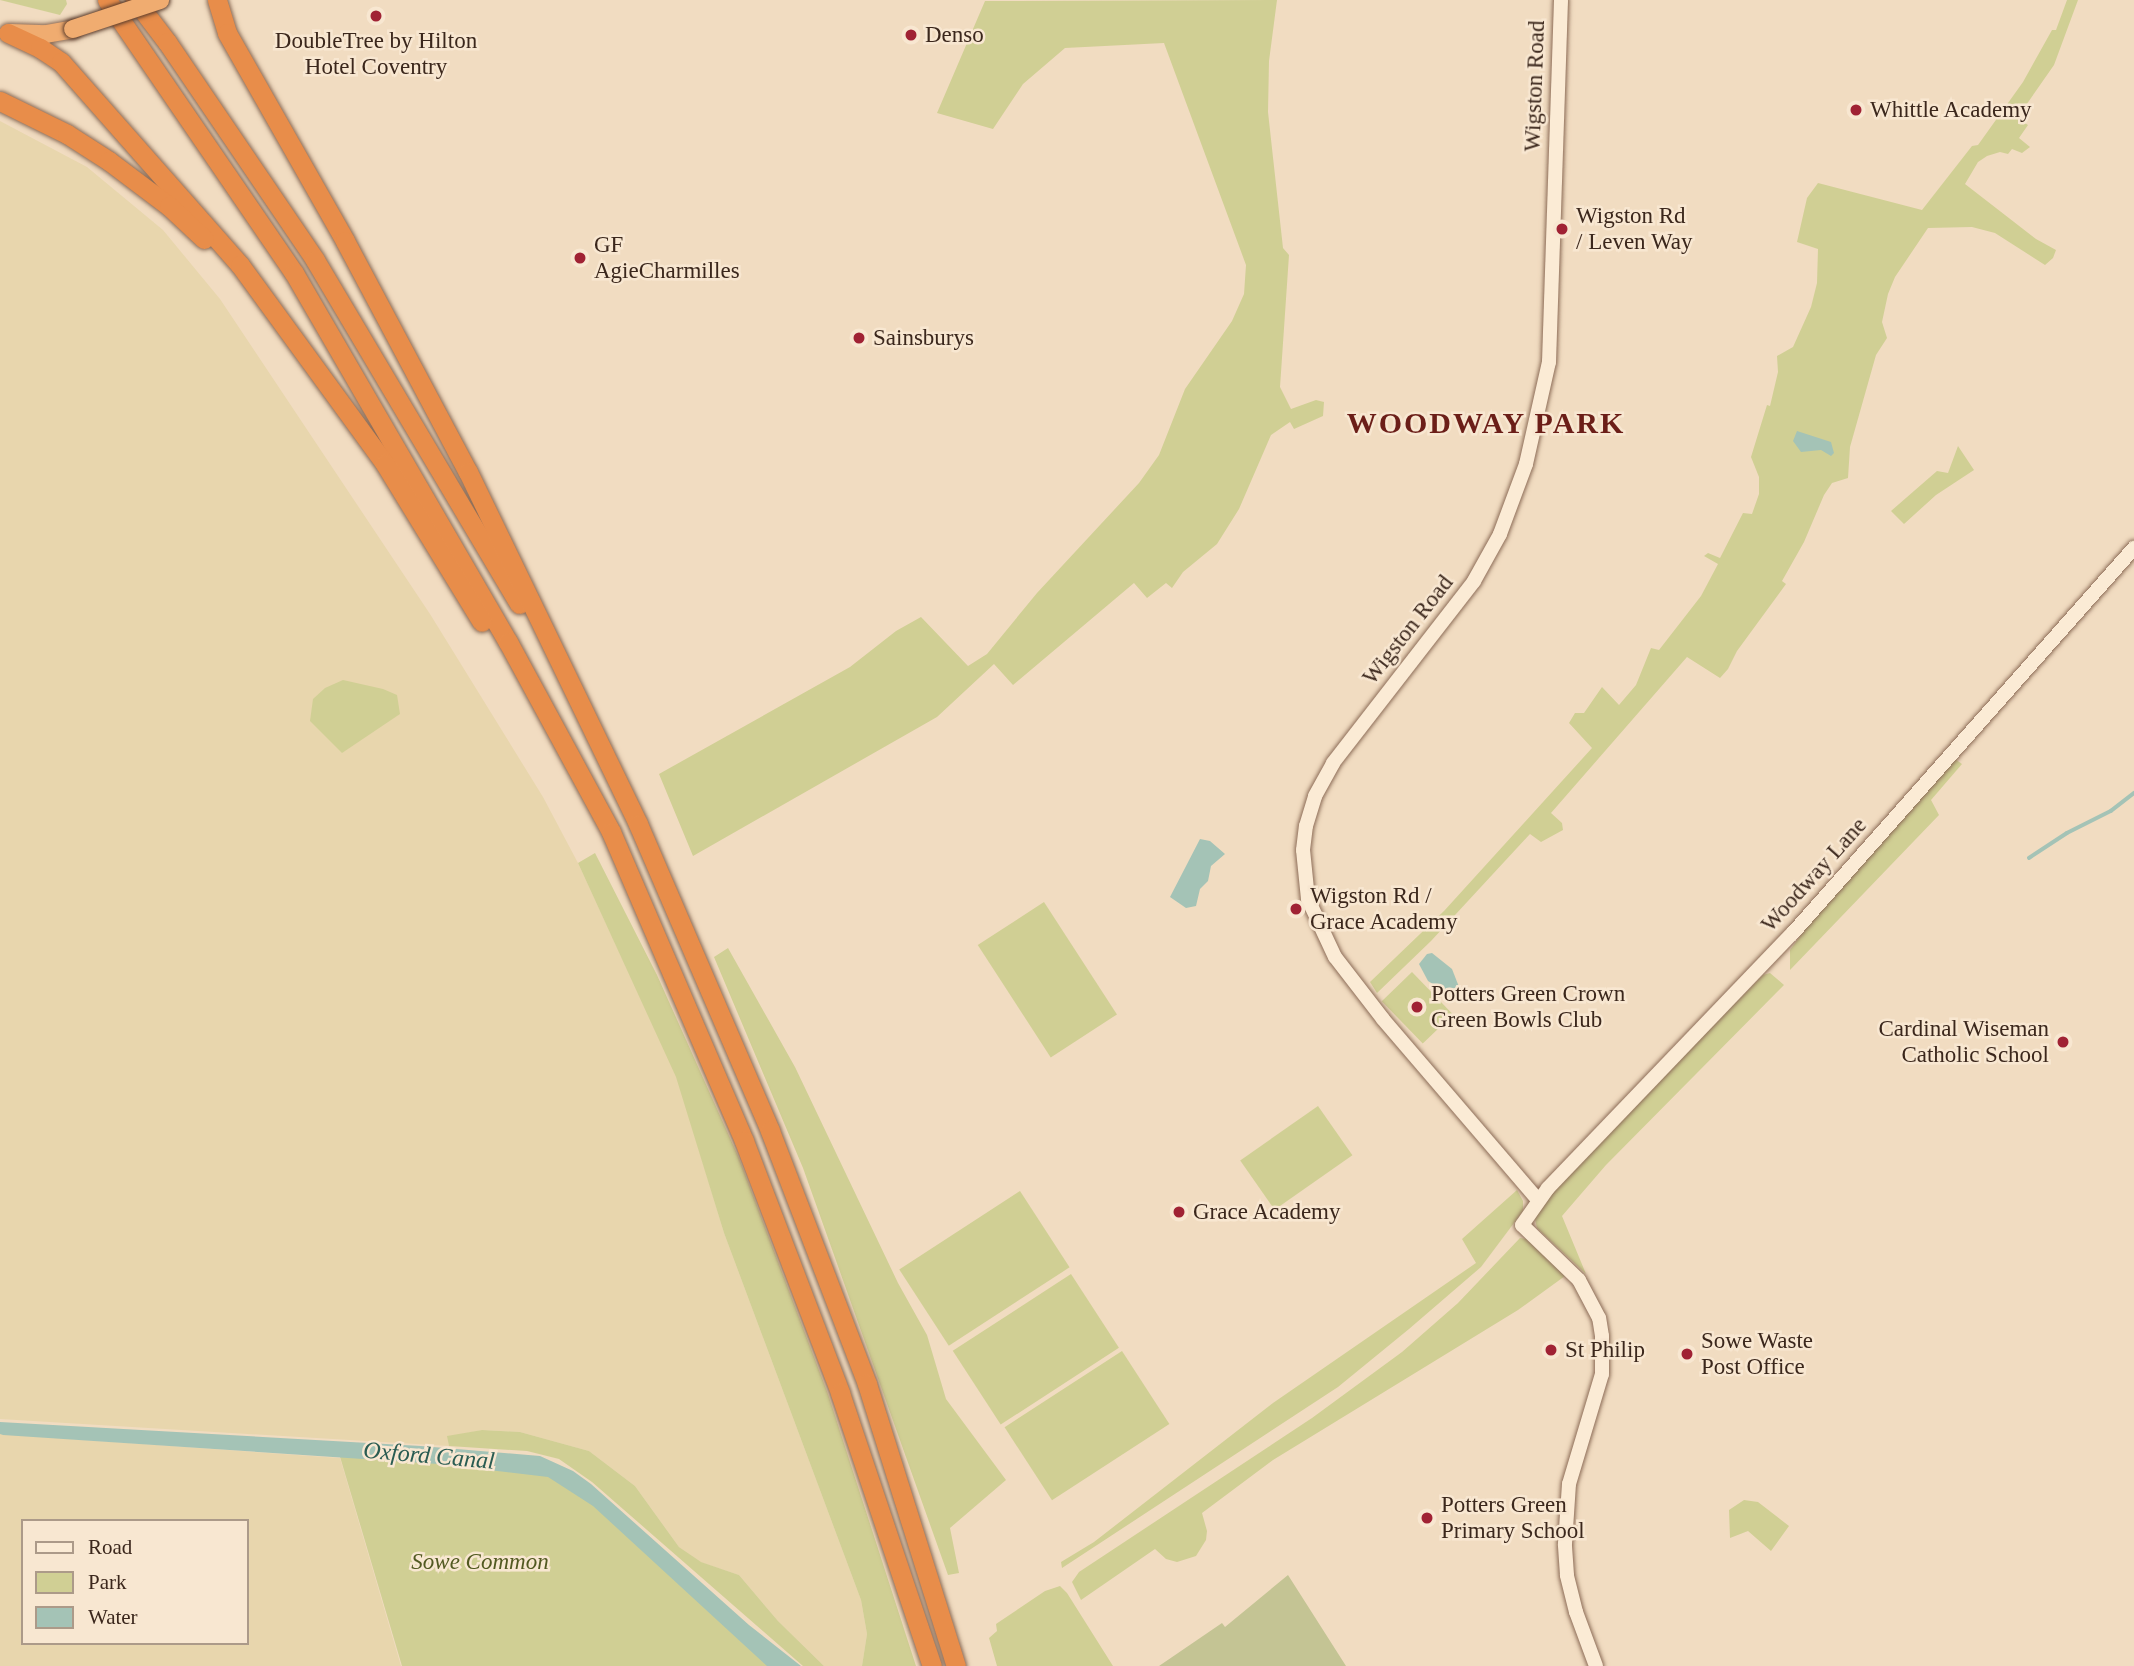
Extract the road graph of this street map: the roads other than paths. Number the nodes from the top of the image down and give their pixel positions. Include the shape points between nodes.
1 (107, 0) edge
2 (135, 0) edge
3 (160, 0) edge
4 (217, 0) edge
5 (1561, 0) edge
6 (4, 33) edge
7 (0, 101) edge
8 (302, 350) junction
9 (2134, 548) edge
10 (638, 824) junction
11 (611, 832) junction
12 (1538, 1200) junction
13 (932, 1666) edge
14 (956, 1666) edge
15 (1596, 1666) edge

1 - 11 highway via 295,273 501,630
2 - 10 highway via 322,272 533,628
3 - 6 highway, bridge via 73,29
4 - 10 highway via 227,33 468,472
5 - 12 street, Wigston Road via 1549,362 1526,464 1500,534 1474,581 1333,763 1315,796 1303,850 1308,899 1335,957
6 - 8 highway via 61,62 240,265
7 - 8 highway via 87,146 169,206
8 - 11 highway via 385,464
9 - 12 street, Woodway Lane via 1785,942
10 - 14 highway via 770,1131 867,1384
11 - 13 highway via 754,1167 840,1393
12 - 15 street, Woodway Lane via 1522,1225 1579,1280 1599,1318 1602,1336 1602,1374 1569,1484 1565,1544 1576,1612

